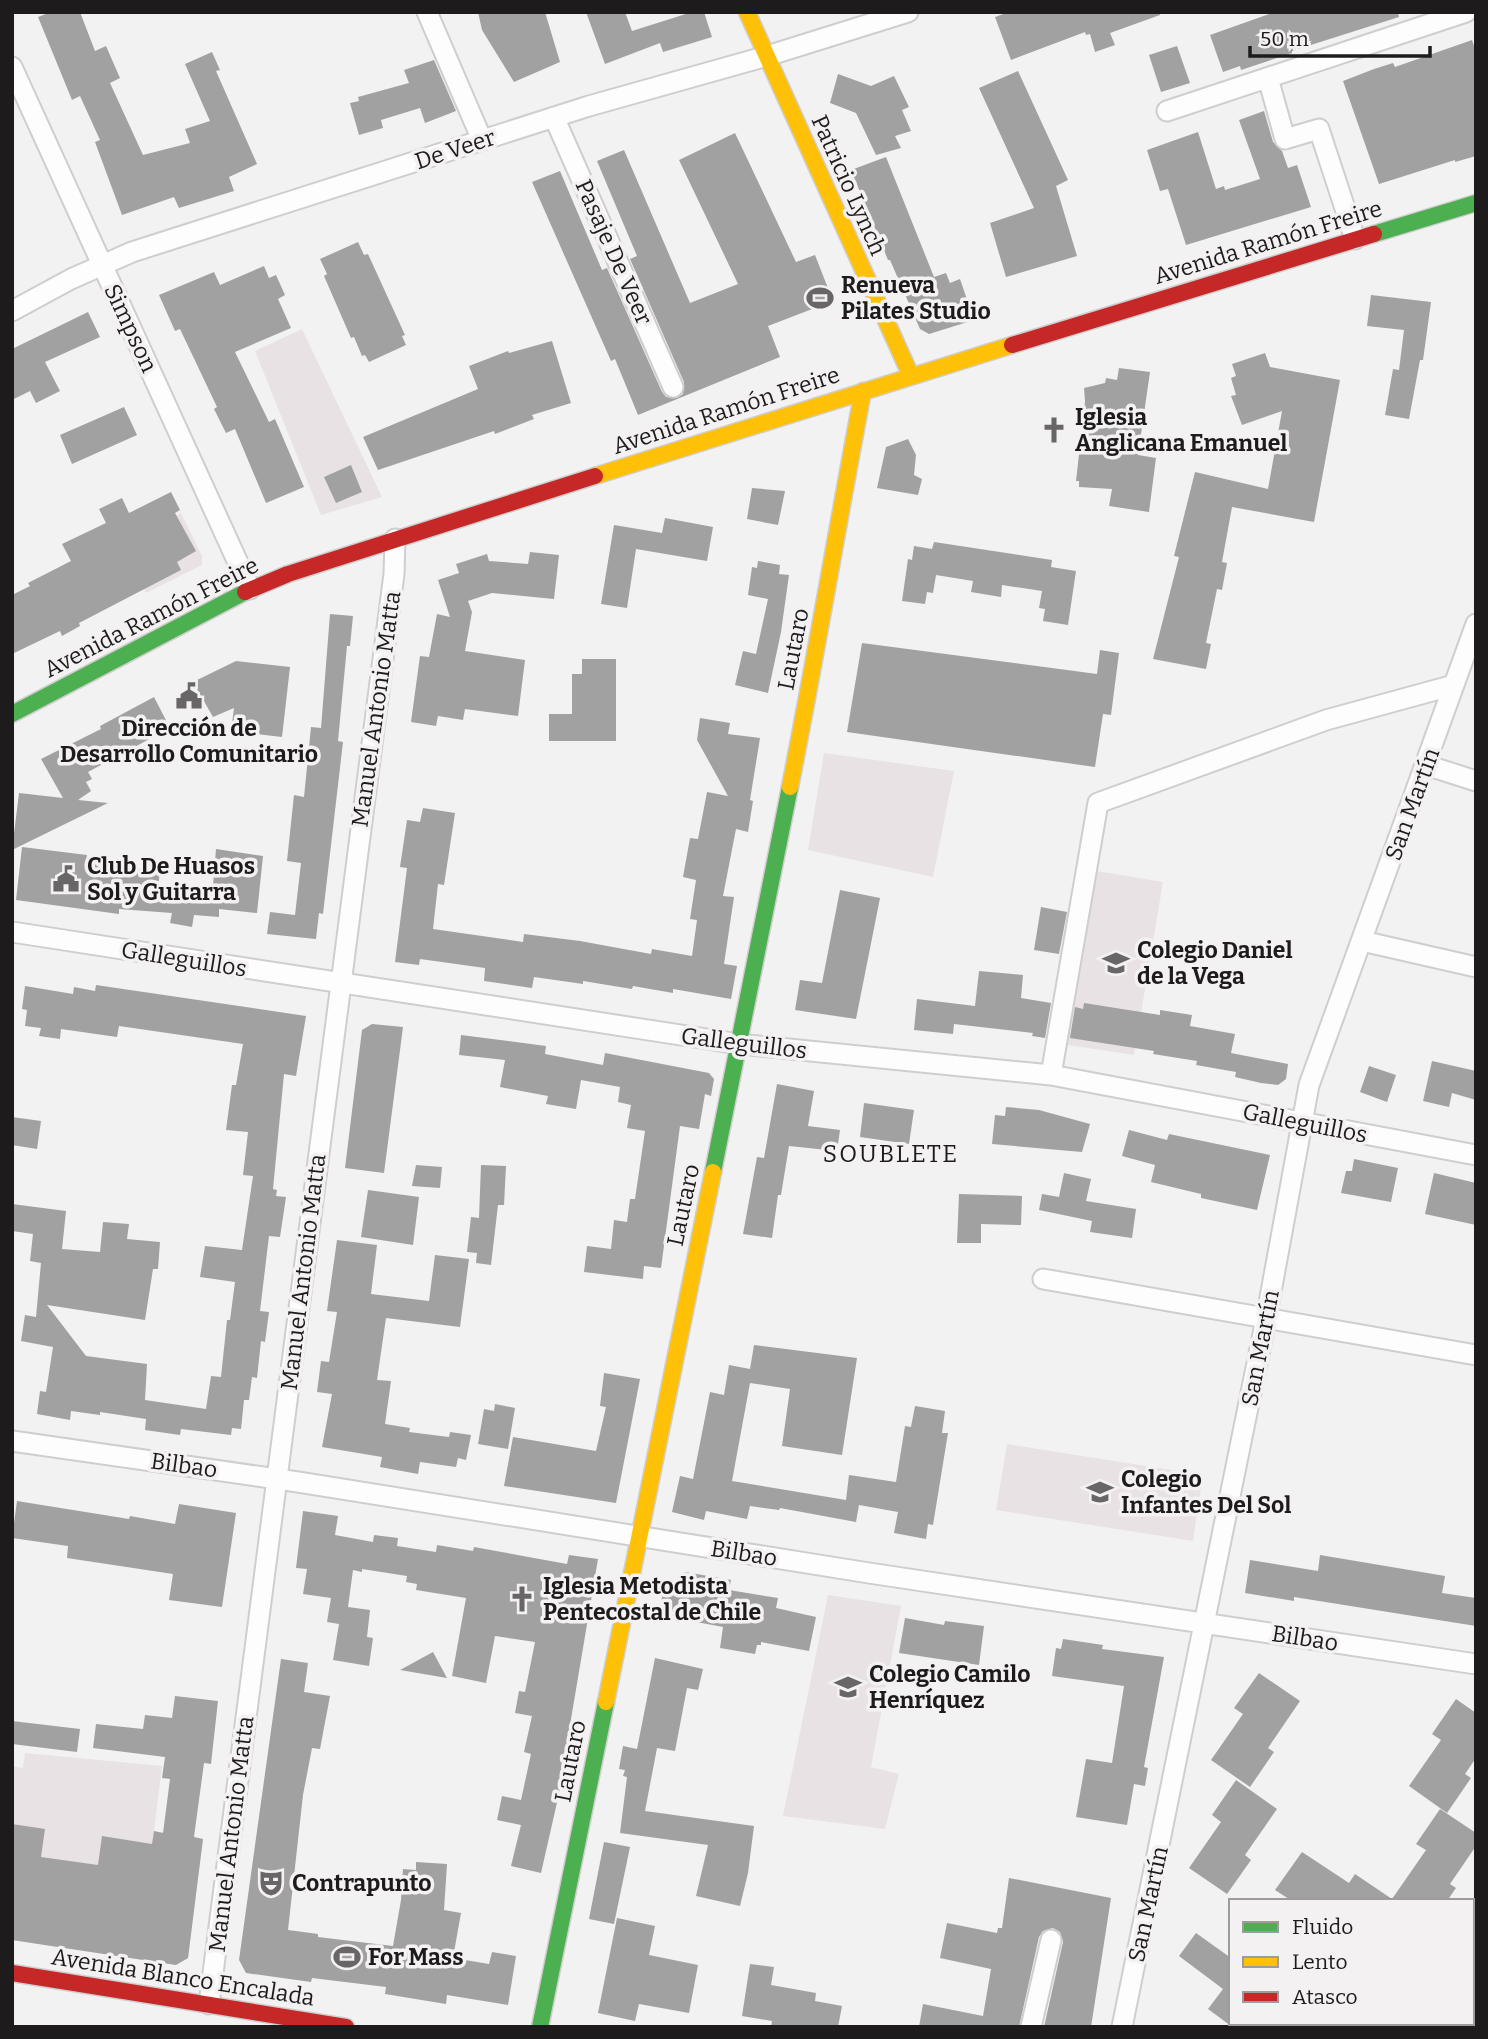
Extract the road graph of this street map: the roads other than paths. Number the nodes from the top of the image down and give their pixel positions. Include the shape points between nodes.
1 (427, 12) edge
2 (747, 12) edge
3 (908, 12) edge
4 (1466, 12) edge
5 (766, 56) junction
6 (12, 67) edge
7 (1268, 78) junction
8 (1167, 111) dead end
9 (554, 117) junction
10 (482, 140) junction
11 (1476, 203) edge
12 (1355, 239) junction
13 (102, 264) junction
14 (12, 311) edge
15 (911, 376) junction
16 (673, 387) dead end
17 (863, 391) junction
18 (395, 539) junction
19 (250, 589) junction
20 (1476, 624) edge
21 (1454, 685) junction
22 (12, 714) edge
23 (1426, 765) junction
24 (1476, 781) edge
25 (12, 932) edge
26 (1362, 941) junction
27 (1476, 967) edge
28 (340, 983) junction
29 (739, 1044) junction
30 (1051, 1075) junction
31 (1302, 1122) junction
32 (1476, 1155) edge
33 (1043, 1279) dead end
34 (1266, 1319) junction
35 (1476, 1355) edge
36 (12, 1441) edge
37 (276, 1478) junction
38 (638, 1535) junction
39 (1204, 1623) junction
40 (1476, 1664) edge
41 (1051, 1940) dead end
42 (12, 1973) edge
43 (209, 2004) junction
44 (346, 2027) edge
45 (540, 2027) edge
46 (1031, 2027) edge
47 (1122, 2027) edge

1 - 10 street
2 - 5 main road, Patricio Lynch
3 - 5 street, De Veer
4 - 7 street
5 - 9 street, De Veer
5 - 15 main road, Patricio Lynch
6 - 13 street, Simpson
7 - 8 street
7 - 12 street via 1285,139 1319,129
9 - 10 street, De Veer
9 - 16 street, Pasaje De Veer
10 - 13 street, De Veer
11 - 12 main road, Avenida Ramón Freire
12 - 15 main road, Avenida Ramón Freire
13 - 14 street, De Veer
13 - 19 street, Simpson
15 - 17 main road, Avenida Ramón Freire
17 - 18 main road, Avenida Ramón Freire
17 - 29 main road, Lautaro
18 - 19 main road, Avenida Ramón Freire
18 - 28 street, Manuel Antonio Matta
19 - 22 main road, Avenida Ramón Freire
20 - 21 street, San Martín
21 - 23 street, San Martín
21 - 30 street via 1326,720 1098,803
23 - 24 street
23 - 26 street, San Martín
25 - 28 street, Galleguillos
26 - 27 street
26 - 31 street, San Martín via 1308,1086
28 - 29 street, Galleguillos
28 - 37 street, Manuel Antonio Matta
29 - 30 street, Galleguillos
29 - 38 main road, Lautaro
30 - 31 street, Galleguillos
31 - 32 street, Galleguillos
31 - 34 street, San Martín
33 - 34 street
34 - 35 street
34 - 39 street, San Martín
36 - 37 street, Bilbao
37 - 38 street, Bilbao
37 - 43 street, Manuel Antonio Matta
38 - 39 street, Bilbao
38 - 45 main road, Lautaro
39 - 40 street, Bilbao
39 - 47 street, San Martín
41 - 46 street
42 - 43 main road, Avenida Blanco Encalada
43 - 44 main road, Avenida Blanco Encalada

